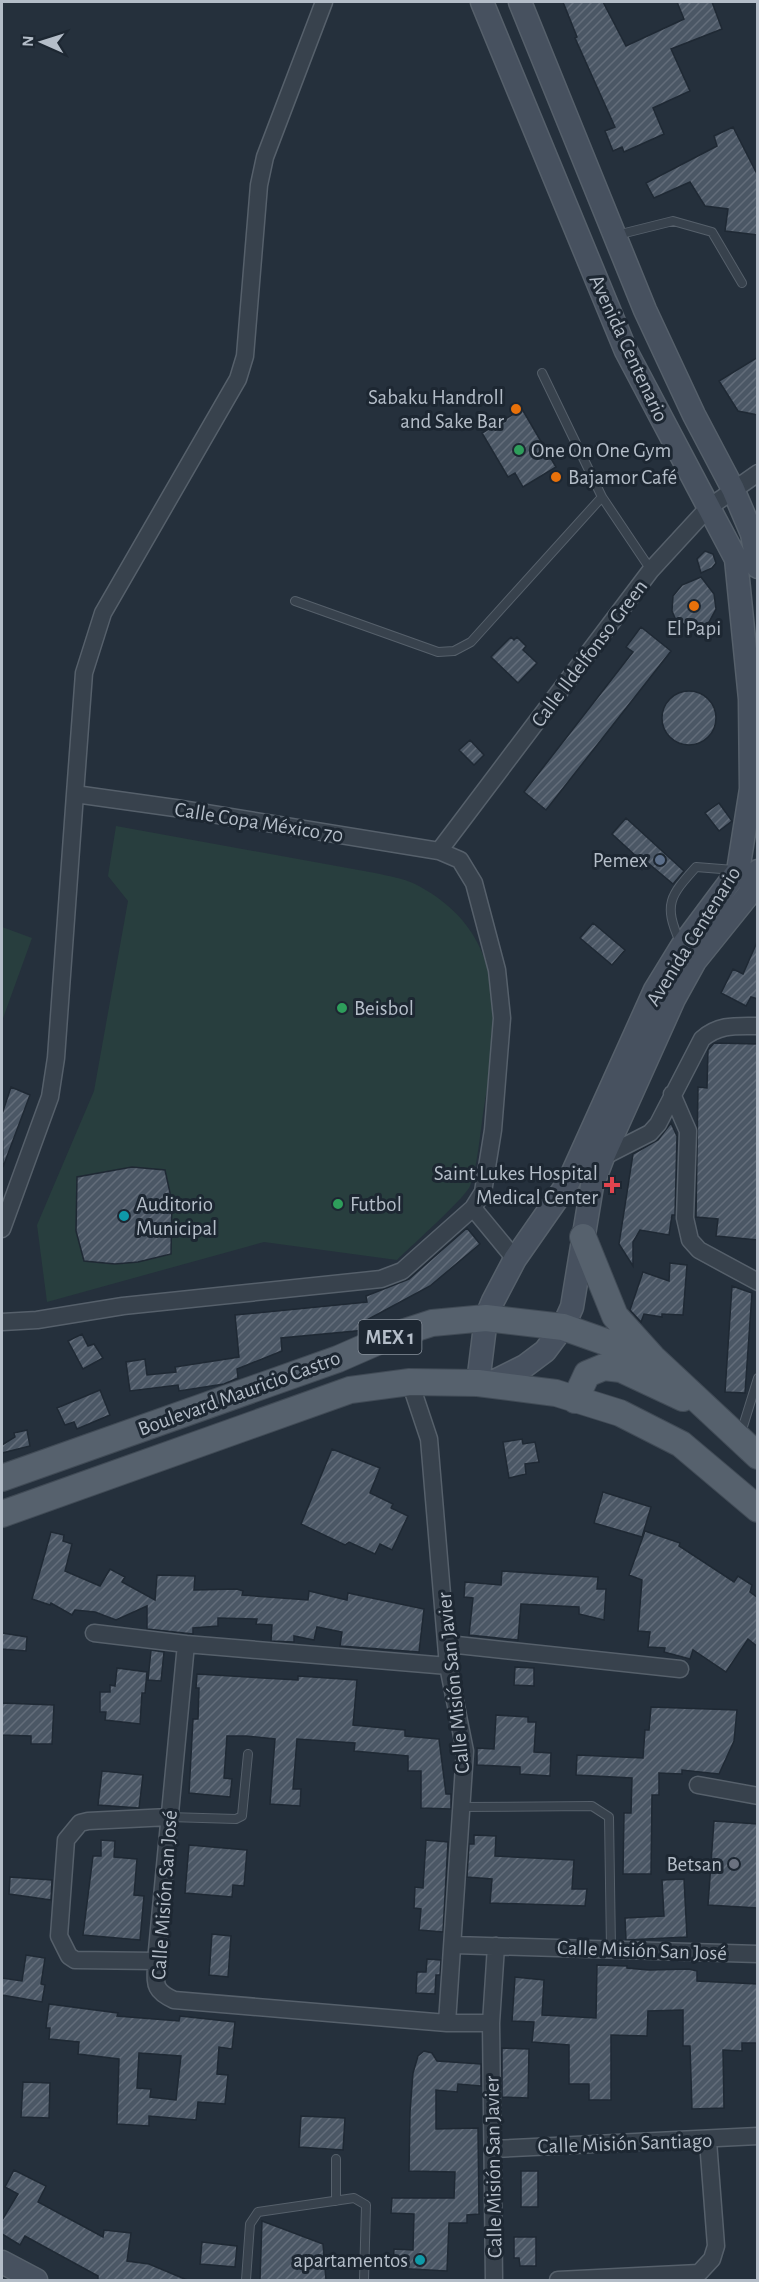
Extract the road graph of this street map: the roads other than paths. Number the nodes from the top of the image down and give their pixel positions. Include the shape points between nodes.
1 (324, 2) edge
2 (482, 2) edge
3 (520, 2) edge
4 (617, 235) junction
5 (742, 283) dead end
6 (542, 373) dead end
7 (758, 473) edge
8 (733, 489) junction
9 (602, 497) junction
10 (708, 508) junction
11 (758, 567) edge
12 (651, 570) junction
13 (295, 601) dead end
14 (75, 794) junction
15 (439, 851) junction
16 (752, 880) edge
17 (689, 954) junction
18 (758, 1026) edge
19 (672, 1094) junction
20 (603, 1157) junction
21 (473, 1208) junction
22 (2, 1229) edge
23 (583, 1237) junction
24 (515, 1258) junction
25 (758, 1282) edge
26 (486, 1318) junction
27 (2, 1322) edge
28 (563, 1327) junction
29 (654, 1359) junction
30 (758, 1378) edge
31 (410, 1382) junction
32 (483, 1384) junction
33 (575, 1400) junction
34 (710, 1412) junction
35 (748, 1448) edge
36 (2, 1478) edge
37 (758, 1509) edge
38 (2, 1514) edge
39 (94, 1633) dead end
40 (186, 1644) junction
41 (448, 1644) junction
42 (448, 1666) junction
43 (680, 1669) dead end
44 (248, 1754) dead end
45 (698, 1785) dead end
46 (758, 1796) edge
47 (462, 1807) junction
48 (169, 1817) junction
49 (454, 1945) junction
50 (496, 1946) junction
51 (611, 1949) junction
52 (758, 1954) edge
53 (156, 1961) junction
54 (447, 2023) junction
55 (491, 2024) junction
56 (758, 2136) edge
57 (708, 2140) junction
58 (493, 2149) junction
59 (336, 2159) dead end
60 (336, 2200) junction
61 (2, 2262) edge
62 (36, 2280) edge
63 (246, 2280) edge
64 (364, 2280) edge
65 (494, 2280) edge
66 (558, 2280) edge

1 - 14 street via 265,157 259,185 245,356 238,378 103,613 84,673
2 - 10 main road, Avenida Centenario via 626,351
3 - 4 main road, Avenida Centenario
4 - 5 lane via 673,221 712,232
4 - 8 main road, Avenida Centenario via 645,310
6 - 9 lane
7 - 8 street, Calle Ildelfonso Green
8 - 10 street, Calle Ildelfonso Green
8 - 11 main road, Avenida Centenario via 752,534
9 - 12 lane
9 - 13 lane via 471,642 454,651 438,652
10 - 12 street, Calle Ildelfonso Green
10 - 16 main road, Avenida Centenario via 736,559 741,596 750,699
12 - 15 street, Calle Ildelfonso Green
14 - 15 street, Calle Copa México 70
14 - 22 street via 50,1097
15 - 21 street, Calle Copa México 70 via 460,860 474,883 497,970 502,1018 493,1130 483,1192
16 - 17 main road, Avenida Centenario
16 - 17 lane via 696,867 673,893 671,922
17 - 20 main road, Avenida Centenario via 674,999
17 - 24 main road, Avenida Centenario via 655,990 564,1190
18 - 19 street via 712,1030 702,1039
19 - 20 street via 650,1133
19 - 25 street via 688,1131 685,1218 690,1240 699,1250
20 - 23 main road, Avenida Centenario via 592,1186
21 - 24 street
21 - 27 street via 402,1271 381,1279
23 - 28 main road, Avenida Centenario via 572,1307
23 - 29 main road via 615,1316
24 - 26 main road, Avenida Centenario
26 - 28 main road, Boulevard Mauricio Castro / MEX 1
26 - 32 main road, Avenida Centenario
26 - 36 main road, Boulevard Mauricio Castro / MEX 1 via 432,1323 386,1338 338,1359
28 - 29 main road, Boulevard Mauricio Castro / MEX 1
28 - 32 main road, Avenida Centenario via 545,1351 525,1366
29 - 34 main road, Boulevard Mauricio Castro / MEX 1
30 - 35 lane
31 - 32 main road, Boulevard Mauricio Castro / MEX 1
31 - 38 main road, Boulevard Mauricio Castro / MEX 1 via 350,1390
31 - 41 street, Calle Misión San Javier via 429,1439
32 - 33 main road, Boulevard Mauricio Castro / MEX 1 via 556,1393
33 - 34 main road via 587,1374 604,1367 621,1369
33 - 37 main road, Boulevard Mauricio Castro / MEX 1 via 620,1413 681,1444
34 - 35 main road, Boulevard Mauricio Castro / MEX 1
39 - 40 street
40 - 42 street
40 - 48 street, Calle Misión San José
41 - 42 street, Calle Misión San Javier
41 - 43 street
42 - 47 street, Calle Misión San Javier via 465,1751
44 - 48 lane via 242,1816
45 - 46 street
47 - 49 street, Calle Misión San Javier
47 - 51 lane via 592,1806 609,1817
48 - 53 street, Calle Misión San José
48 - 53 street via 88,1821 80,1823 66,1840 59,1936 69,1956 75,1960
49 - 50 street, Calle Misión San José
49 - 54 street, Calle Misión San Javier
50 - 51 street, Calle Misión San José
50 - 55 street, Calle Misión San Javier
51 - 52 street, Calle Misión San José
53 - 54 street, Calle Misión San José via 156,1988 174,2000
54 - 55 street, Calle Misión San José
55 - 58 street, Calle Misión San Javier
56 - 57 street, Calle Misión Santiago
57 - 58 street, Calle Misión Santiago
57 - 66 street via 716,2246 707,2267 699,2273
58 - 65 street, Calle Misión San Javier
59 - 60 lane
60 - 63 lane via 258,2212 250,2224
60 - 64 lane via 354,2198 366,2205
61 - 62 main road

